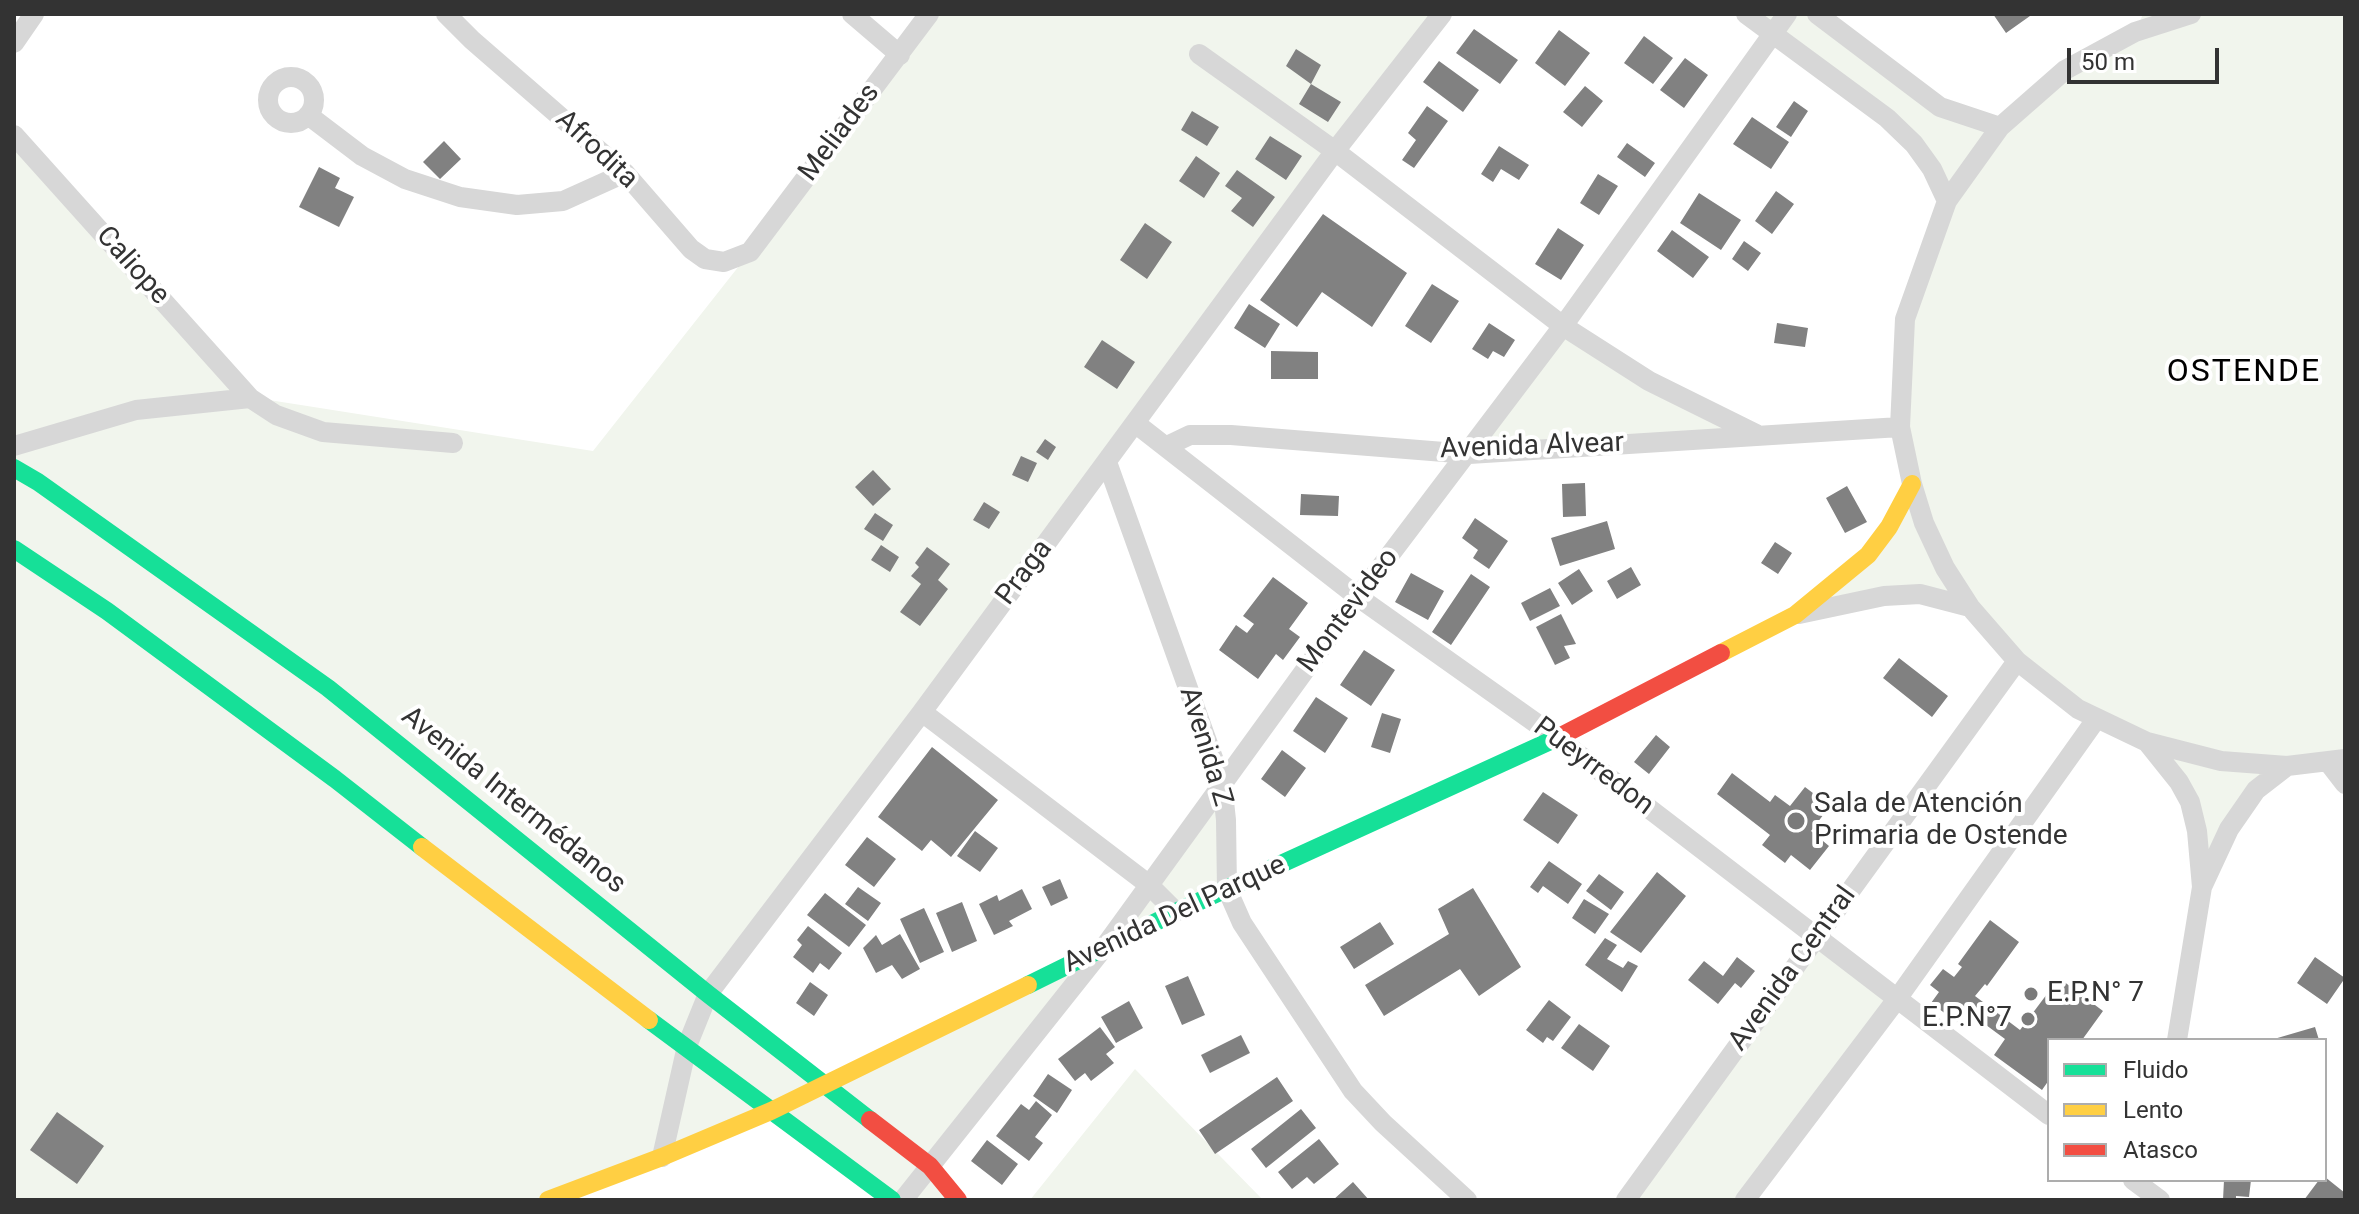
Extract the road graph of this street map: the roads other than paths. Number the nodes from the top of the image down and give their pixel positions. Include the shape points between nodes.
1 (34, 14) edge
2 (446, 14) edge
3 (852, 14) edge
4 (929, 14) edge
5 (1442, 14) edge
6 (1746, 14) edge
7 (1787, 14) edge
8 (1817, 14) edge
9 (2191, 14) edge
10 (2139, 23) edge
11 (1772, 32) junction
12 (14, 43) edge
13 (1199, 54) dead end
14 (900, 55) junction
15 (308, 115) dead end
16 (2000, 127) junction
17 (14, 135) edge
18 (1335, 151) junction
19 (625, 173) junction
20 (1947, 201) junction
21 (750, 252) joint
22 (1563, 326) junction
23 (250, 398) junction
24 (1135, 423) junction
25 (1900, 427) junction
26 (1757, 435) junction
27 (453, 443) dead end
28 (14, 446) edge
29 (1167, 446) junction
30 (1469, 454) junction
31 (1107, 462) junction
32 (14, 468) edge
33 (1912, 484) junction
34 (14, 549) edge
35 (1358, 597) junction
36 (1970, 607) junction
37 (1795, 615) junction
38 (2017, 661) junction
39 (922, 712) junction
40 (2097, 718) junction
41 (1557, 738) junction
42 (2147, 742) junction
43 (2337, 761) edge
44 (2287, 766) junction
45 (1222, 783) junction
46 (2345, 784) edge
47 (1148, 884) junction
48 (2202, 887) junction
49 (1227, 889) junction
50 (1176, 912) junction
51 (1816, 937) junction
52 (1105, 946) junction
53 (708, 994) junction
54 (1897, 999) junction
55 (2177, 1038) edge
56 (687, 1046) junction
57 (823, 1084) junction
58 (771, 1111) junction
59 (2047, 1113) edge
60 (662, 1157) junction
61 (930, 1166) junction
62 (2136, 1182) edge
63 (2154, 1193) edge
64 (548, 1200) edge
65 (892, 1200) edge
66 (903, 1200) edge
67 (958, 1200) edge
68 (1467, 1200) edge
69 (1626, 1200) edge
70 (1745, 1200) edge

1 - 12 street
2 - 19 street, Afrodita
3 - 14 street
4 - 14 street, Meliades
5 - 18 street, Praga
6 - 11 street
7 - 11 street, Montevideo
8 - 16 street via 1940,107
9 - 10 street
10 - 16 street via 2065,70
11 - 20 street via 1914,144
11 - 22 street, Montevideo
13 - 18 street
14 - 21 street, Meliades
15 - 19 street via 362,156 405,179 460,197 517,205 563,201
16 - 20 street
17 - 23 street, Caliope
18 - 22 street
18 - 24 street, Praga
19 - 21 street, Afrodita via 705,259 724,262
20 - 25 street via 1905,319
22 - 26 street via 1649,381
22 - 30 street, Montevideo
23 - 27 street via 276,415 323,432
23 - 28 street via 136,410
24 - 29 street, Pueyrredon
24 - 31 street, Praga
25 - 26 street, Avenida Alvear
25 - 33 street
26 - 30 street, Avenida Alvear
29 - 30 street, Avenida Alvear via 1190,435 1231,435
29 - 35 street, Pueyrredon
30 - 35 street, Montevideo
31 - 39 street, Praga
31 - 45 street, Avenida Z
32 - 53 main road, Avenida Intermédanos via 328,688
33 - 36 street via 1935,545
33 - 37 main road, Avenida Del Parque via 1868,555
34 - 56 main road via 196,676
35 - 41 street, Pueyrredon
35 - 45 street, Montevideo
36 - 37 street, Avenida Del Parque via 1920,594
36 - 38 street
37 - 41 main road, Avenida Del Parque
38 - 40 street
38 - 51 street, Avenida Central
39 - 47 street
39 - 53 street, Praga
40 - 42 street
40 - 54 street
41 - 49 main road, Avenida Del Parque
41 - 51 street, Pueyrredon
42 - 44 street via 2221,761
42 - 48 street via 2190,802
43 - 44 street
43 - 46 street
44 - 48 street via 2256,790 2229,829
45 - 47 street, Montevideo
45 - 49 street, Avenida Z
47 - 50 street
47 - 52 street, Montevideo
48 - 55 street
49 - 50 main road, Avenida Del Parque
49 - 68 street, Avenida Z via 1257,949 1353,1091
50 - 52 main road, Avenida Del Parque
51 - 54 street, Pueyrredon
51 - 69 street, Avenida Central
52 - 57 main road, Avenida Del Parque
52 - 61 street, Montevideo
53 - 56 street, Praga
53 - 57 main road, Avenida Intermédanos
54 - 59 street, Pueyrredon
54 - 70 street
56 - 58 main road
56 - 60 street, Praga
57 - 58 main road, Avenida Del Parque
57 - 61 main road, Avenida Intermédanos
58 - 60 main road, Avenida Del Parque
58 - 65 main road
60 - 64 main road, Avenida Del Parque
61 - 66 street, Montevideo
61 - 67 main road, Avenida Intermédanos
62 - 63 street

